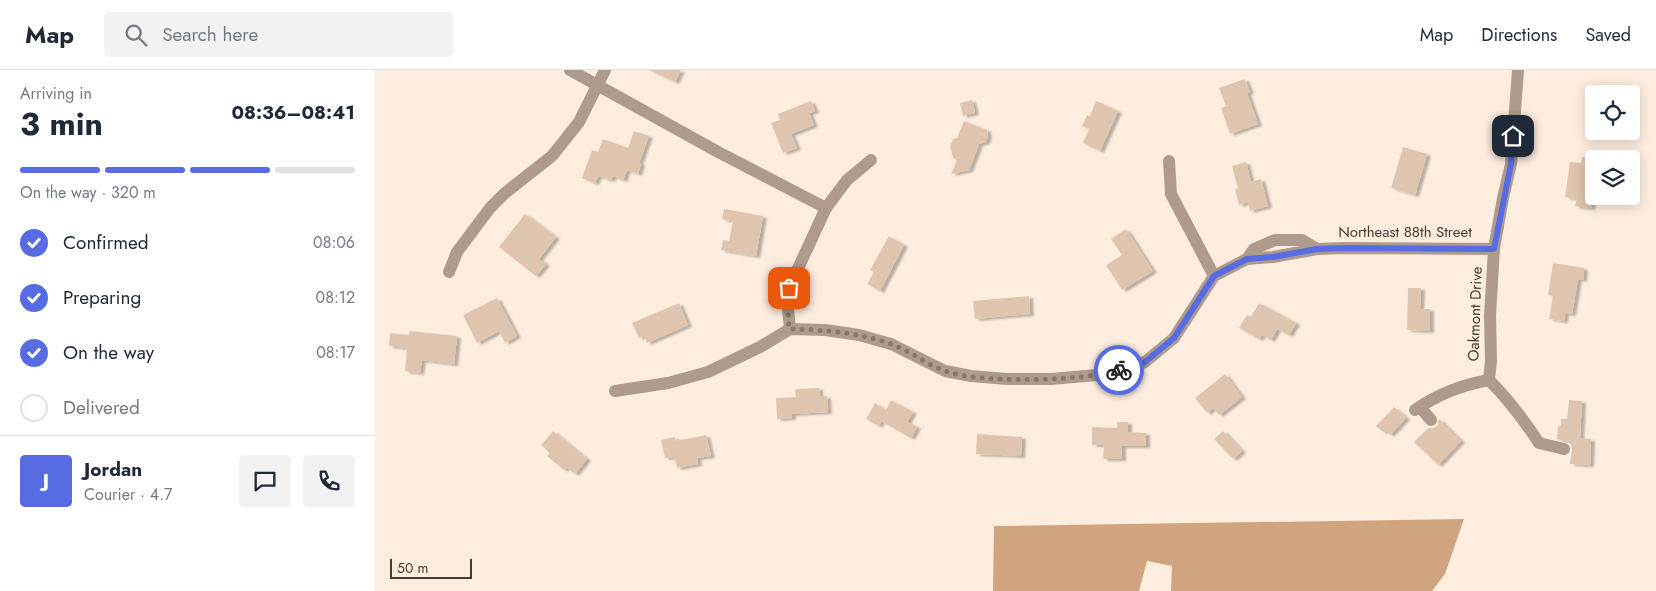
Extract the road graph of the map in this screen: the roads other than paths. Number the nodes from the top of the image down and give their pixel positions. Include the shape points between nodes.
1 (570, 70) edge
2 (605, 70) edge
3 (1517, 70) edge
4 (597, 86) junction
5 (871, 160) dead end
6 (1169, 161) dead end
7 (826, 208) junction
8 (1494, 249) junction
9 (449, 272) dead end
10 (1214, 276) junction
11 (789, 329) junction
12 (1489, 380) junction
13 (615, 391) dead end
14 (1431, 420) dead end
15 (1564, 448) dead end

1 - 4 street
2 - 4 street
3 - 8 street, Oakmont Drive via 1511,164
4 - 7 street
4 - 9 street via 579,122 552,156 490,208 457,252
5 - 7 street via 847,180
6 - 10 street via 1171,194
7 - 11 street via 789,288
8 - 10 street, Northeast 88th Street via 1317,249 1302,240 1275,240 1254,248 1247,259
8 - 12 street, Oakmont Drive
10 - 11 street, Northeast 88th Street via 1174,338 1145,362 1108,374 1051,379 971,376 945,371 891,344 859,335
11 - 13 street via 708,372 668,383
12 - 14 street via 1432,398 1418,409
12 - 15 street via 1522,417 1539,443

